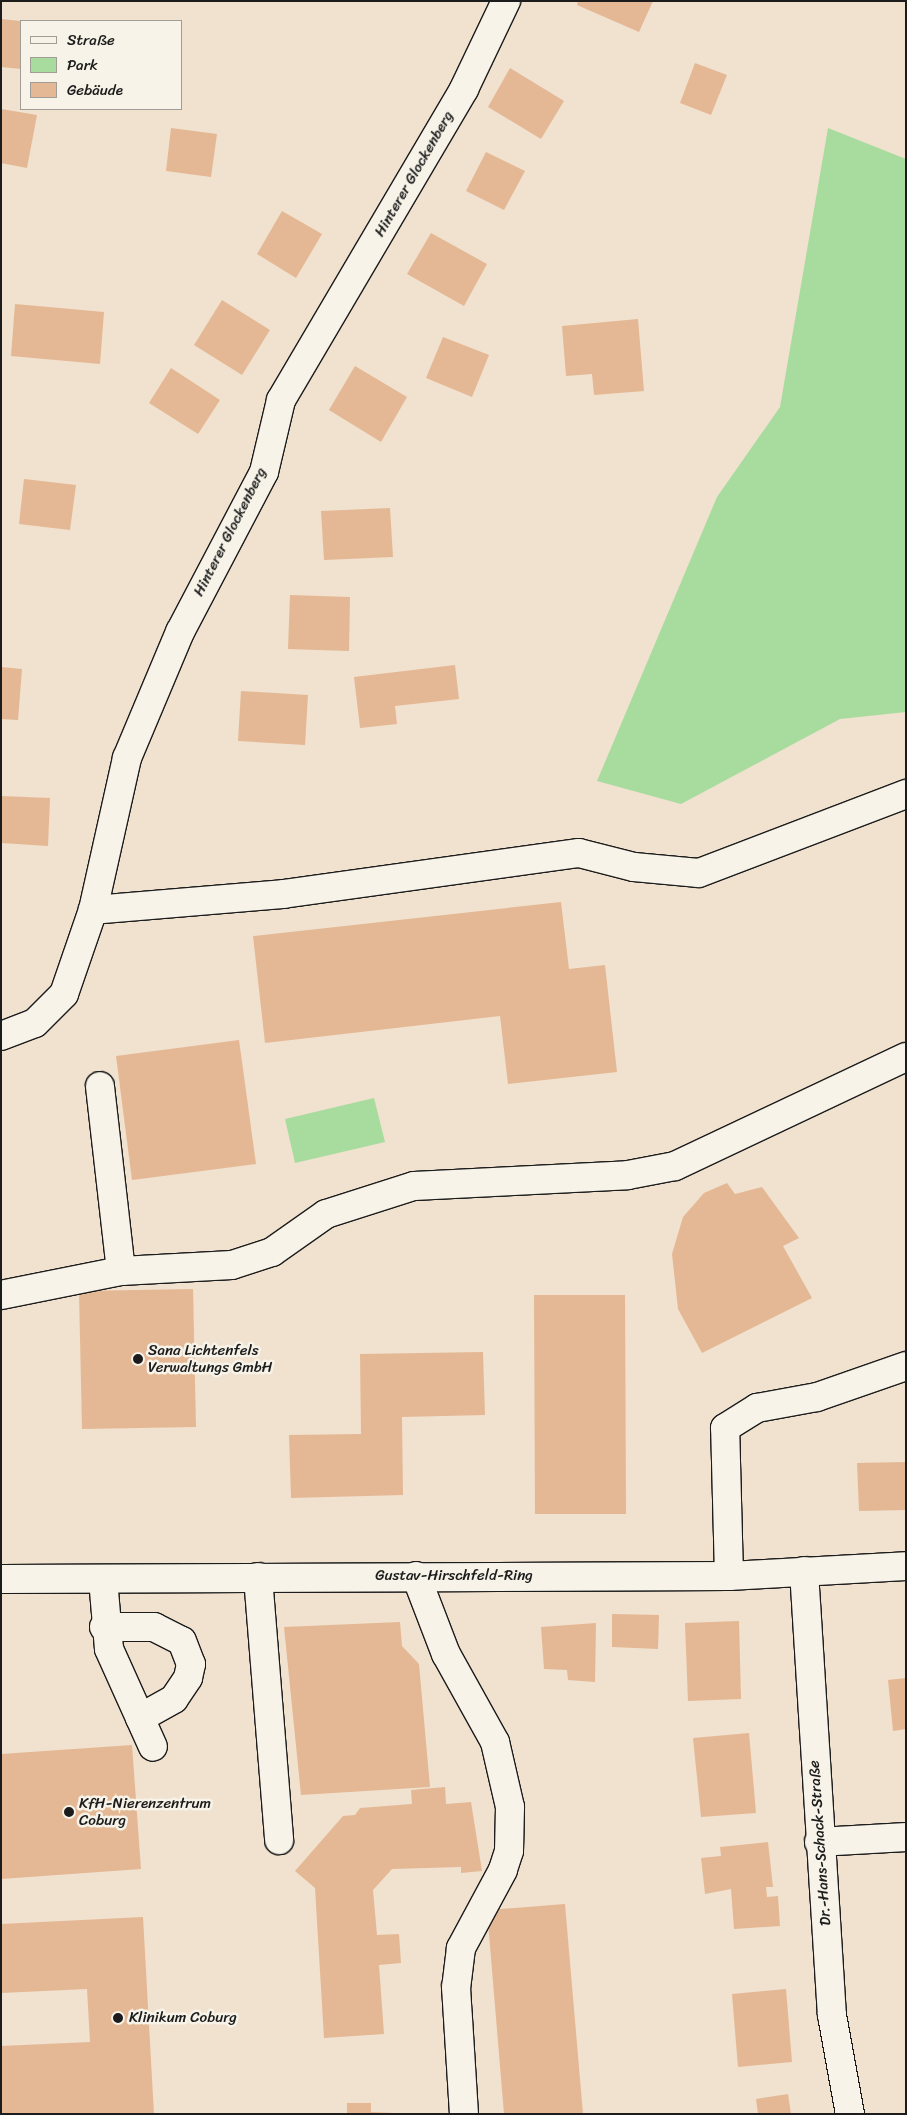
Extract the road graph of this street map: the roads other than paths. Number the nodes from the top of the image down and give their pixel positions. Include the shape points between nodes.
1 (506, 1) edge
2 (902, 798) edge
3 (93, 910) junction
4 (1, 1036) edge
5 (906, 1057) edge
6 (100, 1086) dead end
7 (121, 1271) junction
8 (1, 1295) edge
9 (906, 1366) edge
10 (906, 1566) edge
11 (804, 1571) junction
12 (416, 1576) junction
13 (729, 1576) junction
14 (258, 1577) junction
15 (1, 1580) edge
16 (103, 1580) junction
17 (104, 1627) junction
18 (140, 1718) junction
19 (153, 1747) dead end
20 (906, 1837) edge
21 (279, 1840) dead end
22 (819, 1842) junction
23 (464, 2114) edge
24 (850, 2114) edge

1 - 3 street, Hinterer Glockenberg via 464,89 281,400 264,472 180,632 127,758
2 - 3 street via 699,873 634,867 579,853 283,894
3 - 4 street, Hinterer Glockenberg via 64,994 35,1023
5 - 7 street via 675,1166 628,1175 414,1186 326,1214 272,1252 232,1265
6 - 7 street
7 - 8 street
9 - 13 street via 817,1397 757,1408 726,1428 722,1441
10 - 11 street, Gustav-Hirschfeld-Ring
11 - 13 street, Gustav-Hirschfeld-Ring
11 - 22 street, Dr.-Hans-Schack-Straße
12 - 13 street, Gustav-Hirschfeld-Ring
12 - 14 street, Gustav-Hirschfeld-Ring
12 - 23 street via 446,1654 494,1742 510,1807 509,1851 503,1870 461,1948 456,1987
14 - 16 street, Gustav-Hirschfeld-Ring
14 - 21 street
15 - 16 street, Gustav-Hirschfeld-Ring
16 - 17 street
17 - 18 street via 126,1693
17 - 18 street via 154,1627 182,1641 191,1664 188,1678 174,1698
18 - 19 street
20 - 22 street
22 - 24 street, Dr.-Hans-Schack-Straße via 832,2015

